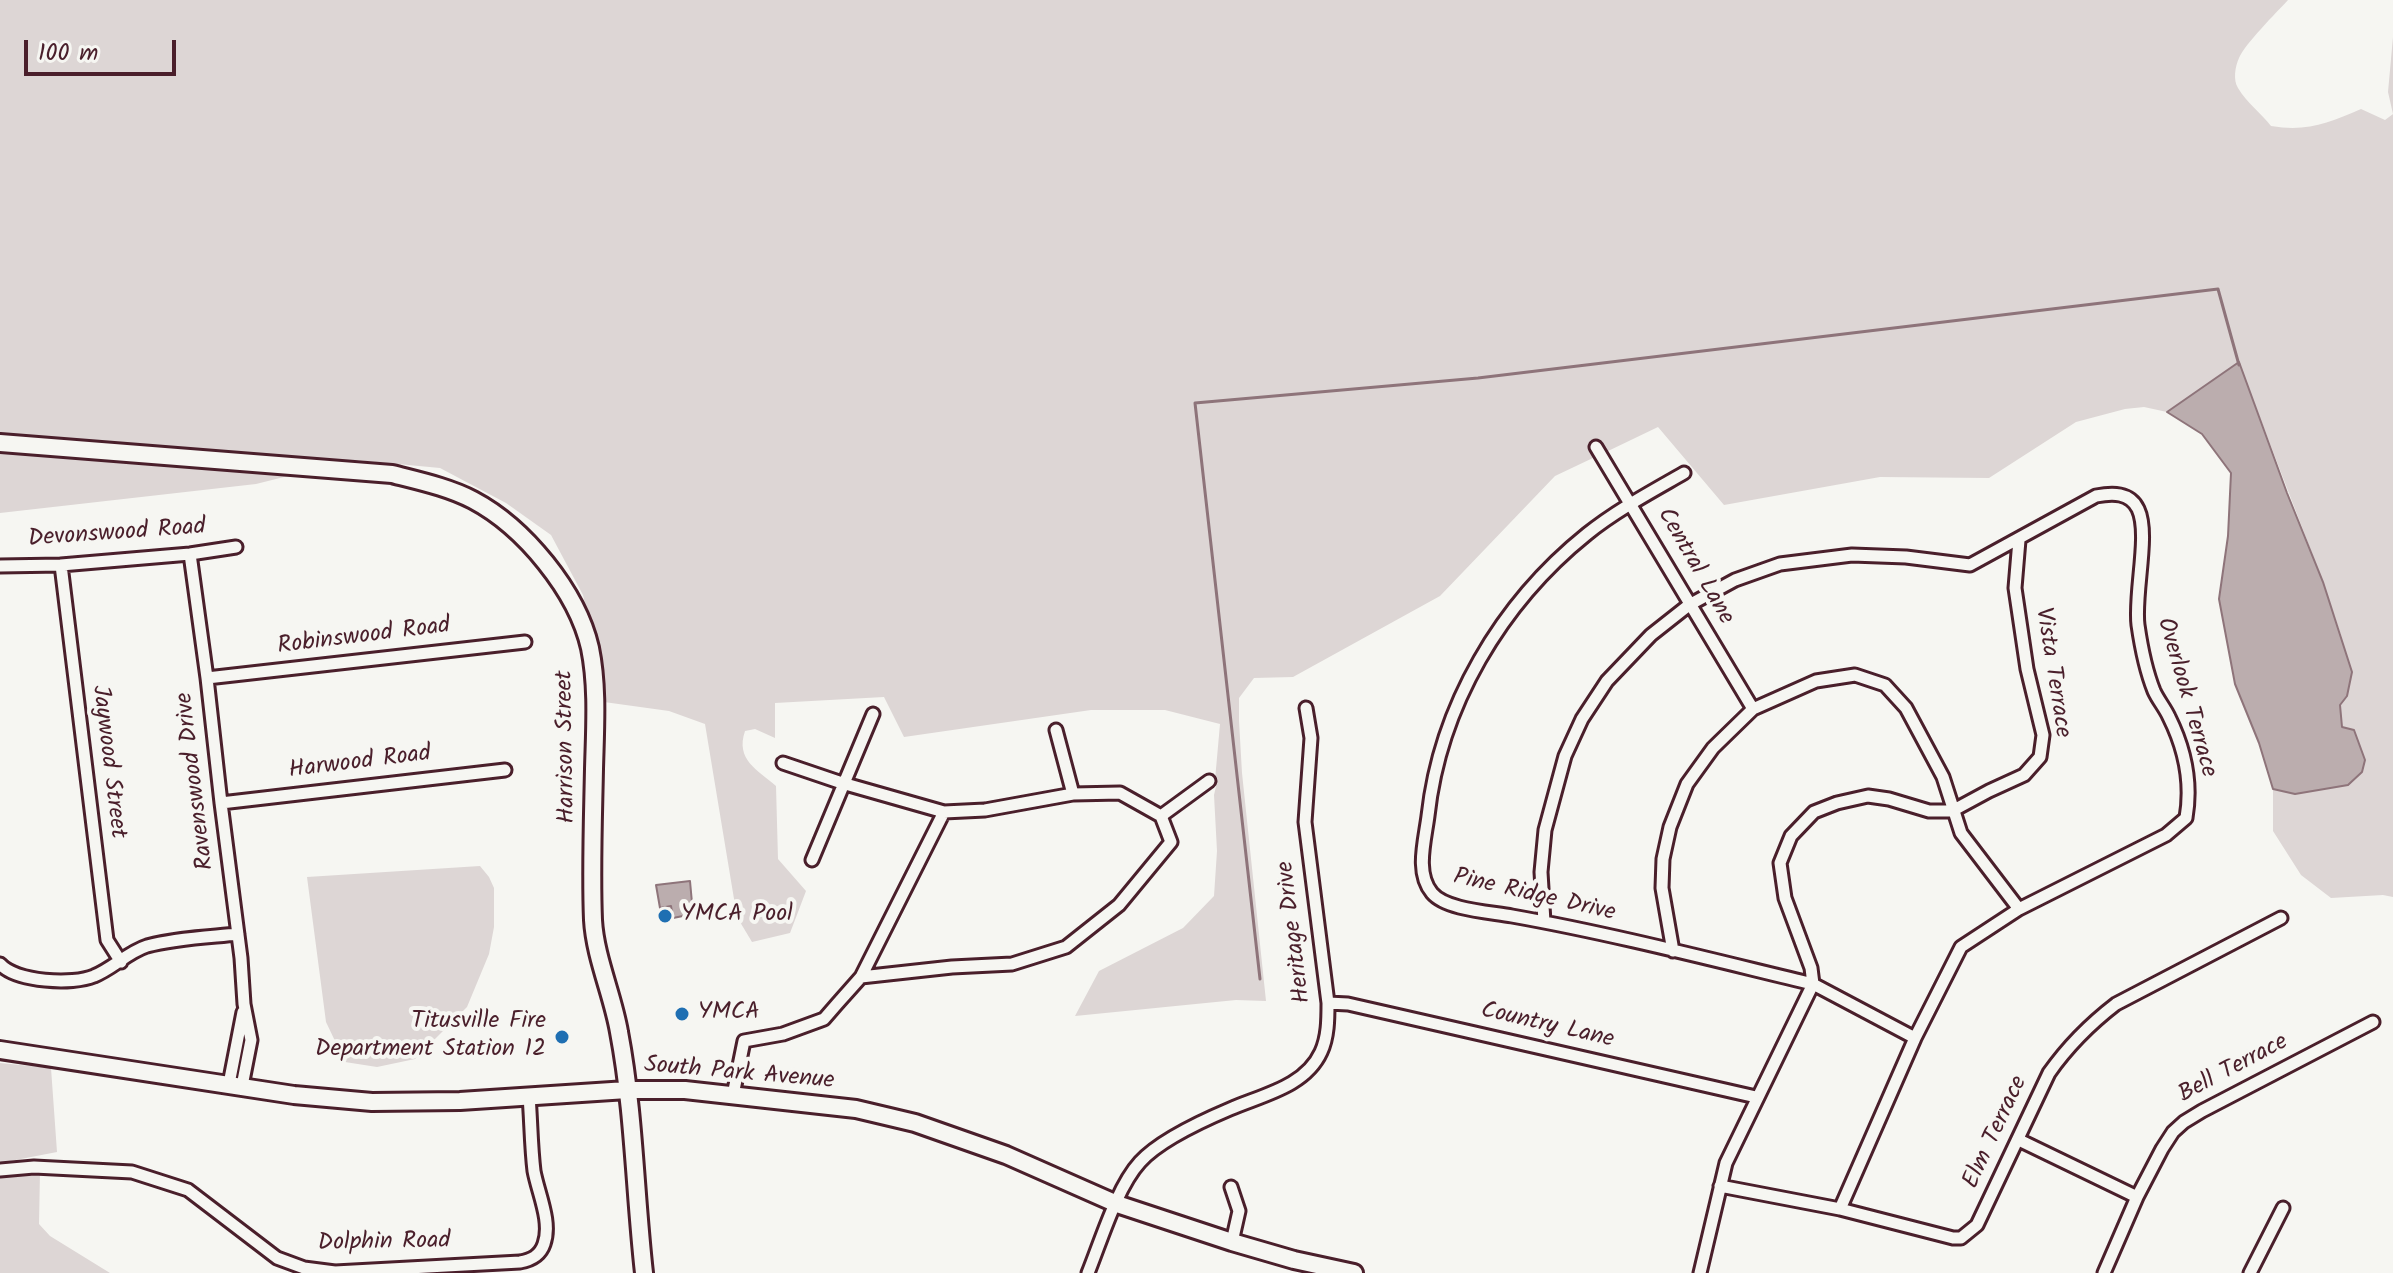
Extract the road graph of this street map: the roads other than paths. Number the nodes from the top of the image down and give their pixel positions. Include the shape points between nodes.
1 (0, 443) edge
2 (1596, 447) dead end
3 (1684, 473) dead end
4 (1631, 503) junction
5 (2019, 540) junction
6 (236, 547) dead end
7 (190, 554) junction
8 (61, 565) junction
9 (0, 566) edge
10 (1689, 605) junction
11 (525, 642) dead end
12 (207, 678) junction
13 (1306, 708) dead end
14 (1753, 709) junction
15 (873, 714) dead end
16 (1056, 730) dead end
17 (783, 763) dead end
18 (505, 770) dead end
19 (1209, 781) dead end
20 (842, 783) junction
21 (1073, 794) junction
22 (221, 803) junction
23 (1952, 811) junction
24 (944, 812) junction
25 (1161, 816) junction
26 (812, 860) dead end
27 (2019, 909) junction
28 (2281, 918) dead end
29 (1544, 922) junction
30 (238, 934) junction
31 (1673, 951) junction
32 (121, 962) junction
33 (0, 964) edge
34 (861, 977) junction
35 (1813, 984) junction
36 (1328, 1003) junction
37 (2373, 1022) dead end
38 (1915, 1038) junction
39 (0, 1050) edge
40 (235, 1085) junction
41 (627, 1090) junction
42 (733, 1095) junction
43 (529, 1096) junction
44 (1756, 1097) junction
45 (2019, 1140) junction
46 (0, 1170) edge
47 (1720, 1186) junction
48 (1231, 1187) dead end
49 (2137, 1197) junction
50 (1117, 1204) junction
51 (2283, 1208) dead end
52 (1840, 1209) junction
53 (1232, 1242) junction
54 (644, 1273) edge
55 (1088, 1273) edge
56 (1354, 1273) edge
57 (1700, 1273) edge
58 (2104, 1273) edge
59 (2250, 1273) edge

1 - 41 street, Harrison Street via 392,474 472,500 527,541 559,580 589,646 596,716 593,924
2 - 4 street, Central Lane
3 - 4 street, Pine Ridge Drive
4 - 10 street, Central Lane
4 - 29 street, Pine Ridge Drive via 1554,562 1484,650 1448,726 1429,800 1423,875 1432,893 1449,904
5 - 10 street, Overlook Terrace via 1970,565 1852,555 1780,564
5 - 23 street, Vista Terrace via 2015,588 2043,735 2040,757 2024,775
5 - 27 street, Overlook Terrace via 2096,496 2125,495 2137,506 2143,522 2138,625 2155,692 2179,741 2190,795 2186,818 2166,835
6 - 7 street, Devonswood Road
7 - 8 street, Devonswood Road
7 - 12 street, Ravenswood Drive
8 - 9 street, Devonswood Road
8 - 32 street, Jaywood Street via 107,940
10 - 14 street, Central Lane
10 - 29 street, Overlook Terrace via 1607,681 1565,756 1545,830
11 - 12 street, Robinswood Road
12 - 22 street, Ravenswood Drive
13 - 36 street, Heritage Drive via 1311,738 1305,822
14 - 23 street via 1816,681 1855,675 1885,685 1906,708 1943,777
14 - 31 street via 1713,748 1687,784 1670,827 1662,888
15 - 20 street
16 - 21 street
17 - 20 street
18 - 22 street, Harwood Road
19 - 25 street
20 - 24 street
20 - 26 street
21 - 24 street
21 - 25 street via 1120,793
22 - 30 street, Ravenswood Drive
23 - 27 street via 1961,833
23 - 35 street via 1929,811 1868,796 1814,812 1791,836 1780,863 1785,898
24 - 34 street
25 - 34 street via 1171,842 1119,905 1066,947 1012,964
27 - 38 street, Overlook Terrace via 1961,947
28 - 45 street, Elm Terrace via 2116,1004 2096,1020 2049,1073
29 - 31 street, Pine Ridge Drive
30 - 32 street via 159,943
30 - 40 street, Ravenswood Drive via 251,1040
31 - 35 street, Pine Ridge Drive
32 - 33 street via 91,978 68,982 31,978
34 - 42 street via 824,1019 744,1041
35 - 38 street, Pine Ridge Drive
35 - 44 street
36 - 44 street, Country Lane
36 - 50 street, Heritage Drive via 1322,1051 1306,1074 1158,1146 1140,1162
37 - 49 street, Bell Terrace via 2184,1122 2162,1149
38 - 52 street, Overlook Terrace
39 - 40 street, South Park Avenue
40 - 43 street, South Park Avenue via 372,1102
41 - 42 street, South Park Avenue
41 - 43 street, South Park Avenue
41 - 54 street, Harrison Street
42 - 50 street, South Park Avenue via 856,1109 915,1123 1006,1155
43 - 46 street, Dolphin Road via 545,1237 539,1253 520,1262 335,1272 304,1268 277,1258 188,1190 132,1172
44 - 47 street
45 - 49 street
45 - 52 street, Elm Terrace via 1977,1225 1961,1238
47 - 52 street, Elm Terrace
47 - 57 street
48 - 53 street via 1239,1211
49 - 58 street, Bell Terrace
50 - 53 street, South Park Avenue
50 - 55 street, Heritage Drive
51 - 59 street
53 - 56 street, South Park Avenue

